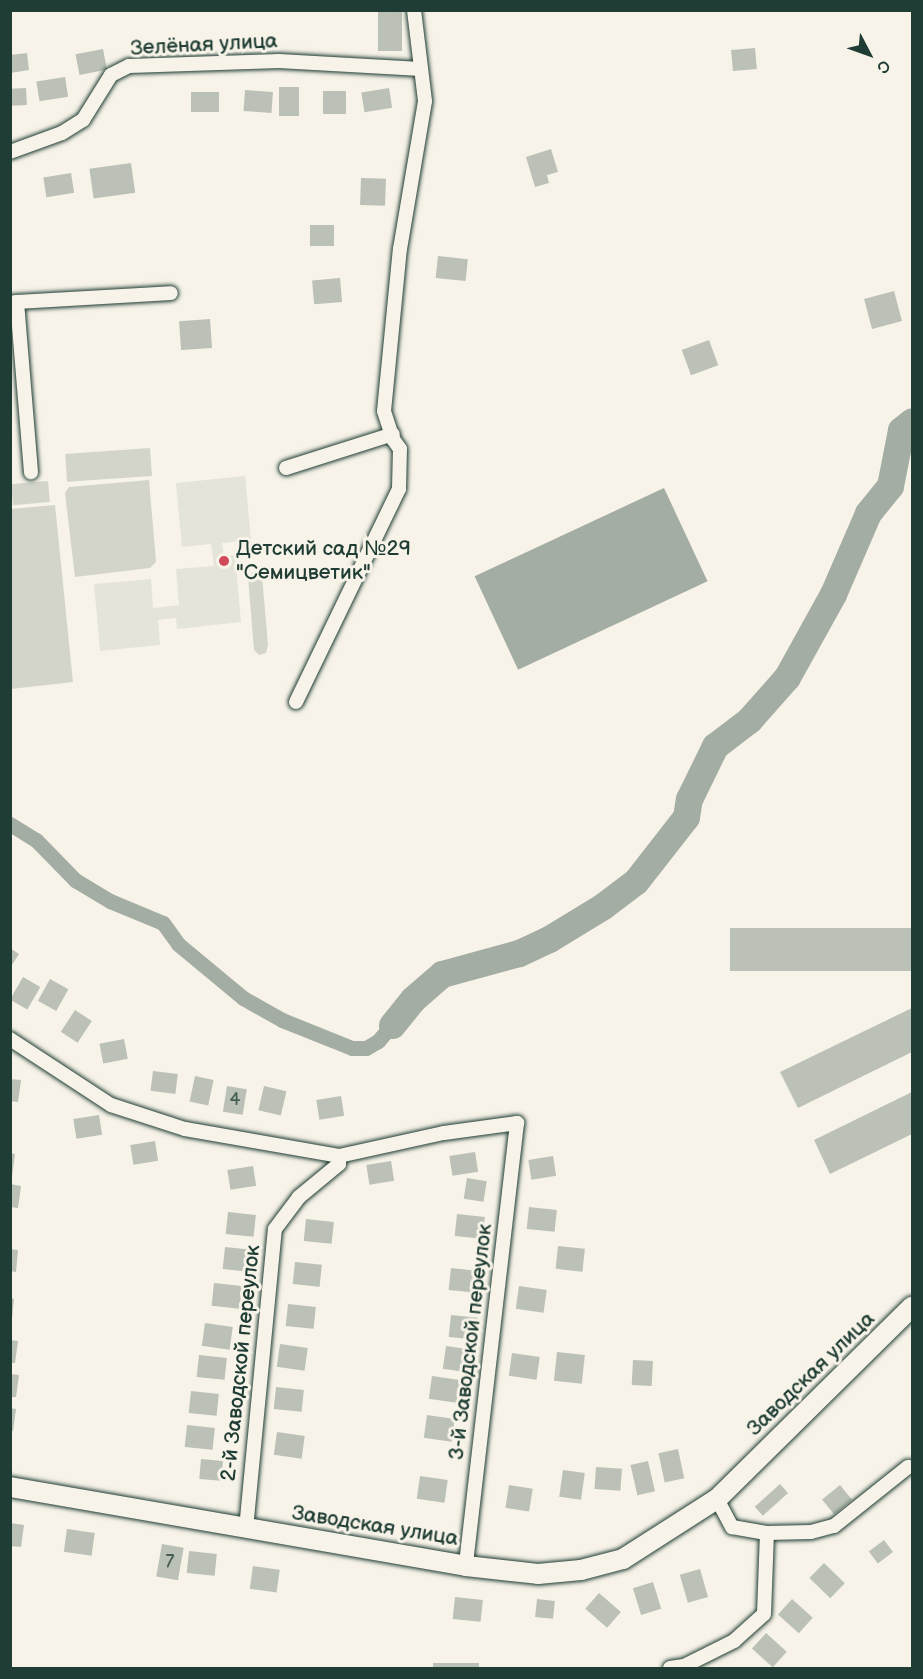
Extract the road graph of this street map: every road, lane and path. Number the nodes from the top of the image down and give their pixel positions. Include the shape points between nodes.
1 (414, 10) edge
2 (421, 69) junction
3 (14, 147) edge
4 (171, 293) dead end
5 (14, 302) edge
6 (393, 434) junction
7 (286, 468) dead end
8 (31, 472) dead end
9 (297, 702) dead end
10 (10, 1039) edge
11 (339, 1156) junction
12 (912, 1307) edge
13 (908, 1467) dead end
14 (10, 1487) edge
15 (717, 1499) junction
16 (246, 1529) junction
17 (767, 1533) junction
18 (466, 1566) junction
19 (670, 1668) edge

1 - 2 street
2 - 3 street, Зелёная улица via 279,61 129,66 111,75 83,120 62,133
2 - 6 street via 425,101 400,249 384,411
4 - 5 street
5 - 8 street
6 - 7 street
6 - 9 street via 400,449 399,489
10 - 11 street via 111,1105 185,1129
11 - 16 street, 2-й Заводской переулок via 339,1164 298,1197 275,1229
11 - 18 street, 3-й Заводской переулок via 444,1133 517,1123
12 - 15 main road, Заводская улица
13 - 17 street via 834,1526 810,1532
14 - 16 main road, Заводская улица
15 - 17 street via 732,1527
15 - 18 main road, Заводская улица via 623,1559 581,1570 538,1574
16 - 18 main road, Заводская улица
17 - 19 street via 764,1614 734,1641 684,1666

